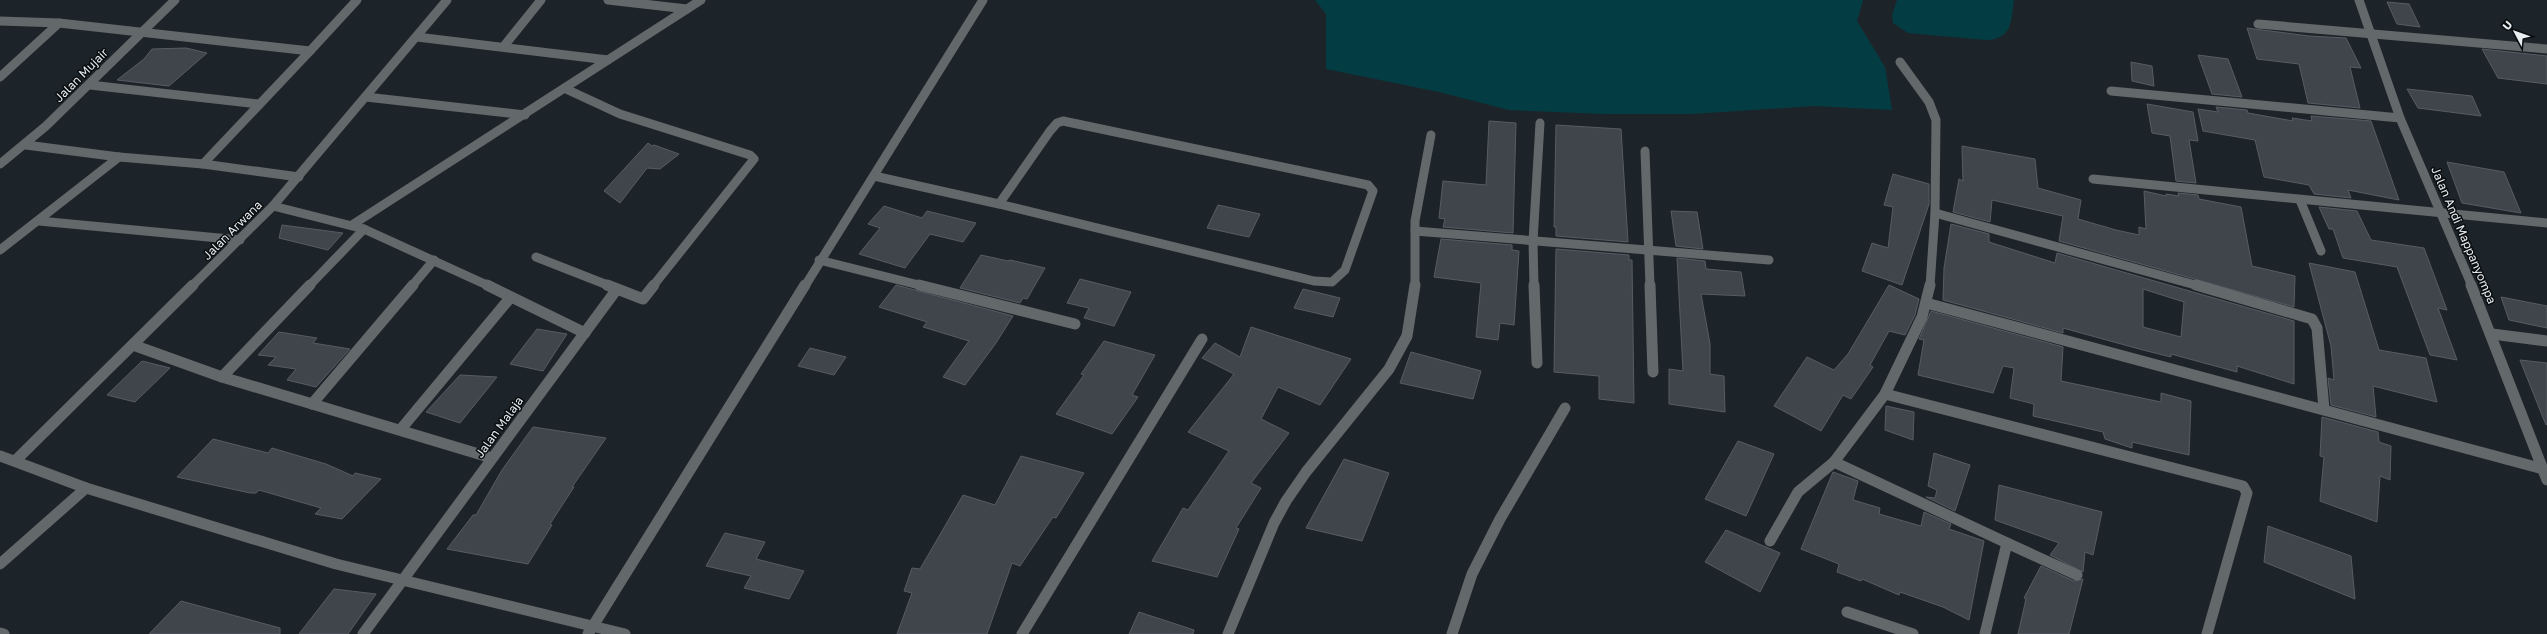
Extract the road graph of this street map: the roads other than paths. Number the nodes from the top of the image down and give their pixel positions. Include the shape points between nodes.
1 (175, 0) edge
2 (357, 0) edge
3 (446, 0) edge
4 (541, 0) edge
5 (608, 0) edge
6 (701, 0) edge
7 (983, 0) edge
8 (2359, 0) edge
9 (621, 1) edge
10 (688, 9) junction
11 (0, 21) edge
12 (60, 23) junction
13 (2258, 24) dead end
14 (140, 31) junction
15 (2372, 32) junction
16 (417, 37) junction
17 (504, 46) junction
18 (2547, 48) edge
19 (310, 51) junction
20 (608, 60) junction
21 (1900, 62) dead end
22 (0, 77) edge
23 (90, 85) junction
24 (566, 89) junction
25 (2111, 91) dead end
26 (366, 97) junction
27 (259, 104) junction
28 (525, 115) junction
29 (2400, 118) junction
30 (1540, 123) dead end
31 (1431, 135) dead end
32 (26, 145) junction
33 (1645, 151) dead end
34 (119, 157) junction
35 (0, 164) edge
36 (203, 164) junction
37 (874, 176) junction
38 (300, 177) junction
39 (2093, 179) dead end
40 (2300, 200) junction
41 (998, 204) junction
42 (273, 206) junction
43 (1935, 213) junction
44 (2440, 214) junction
45 (39, 221) junction
46 (2547, 223) edge
47 (352, 225) junction
48 (364, 229) junction
49 (1415, 231) junction
50 (240, 240) junction
51 (1533, 241) junction
52 (0, 250) edge
53 (1649, 250) junction
54 (2321, 251) dead end
55 (536, 256) dead end
56 (434, 260) junction
57 (820, 260) junction
58 (1769, 260) dead end
59 (617, 289) junction
60 (510, 298) junction
61 (1926, 303) junction
62 (1074, 324) dead end
63 (585, 332) junction
64 (2492, 334) junction
65 (1202, 339) dead end
66 (2547, 341) edge
67 (133, 345) junction
68 (1537, 364) dead end
69 (1653, 372) dead end
70 (222, 377) junction
71 (1885, 394) junction
72 (312, 404) junction
73 (1565, 408) dead end
74 (2324, 409) junction
75 (401, 429) junction
76 (0, 456) edge
77 (492, 458) junction
78 (15, 461) junction
79 (1834, 462) junction
80 (2543, 468) junction
81 (2547, 480) edge
82 (86, 488) junction
83 (1770, 541) dead end
84 (2008, 542) junction
85 (0, 564) edge
86 (2077, 575) dead end
87 (402, 581) junction
88 (1847, 612) dead end
89 (590, 630) edge
90 (0, 633) edge
91 (4, 634) edge
92 (363, 634) edge
93 (625, 634) edge
94 (1022, 634) edge
95 (1228, 634) edge
96 (1452, 634) edge
97 (1913, 634) edge
98 (1985, 634) edge
99 (2207, 634) edge

1 - 14 street, Jalan Mujair
2 - 19 street
3 - 16 street, Jalan Arwana
4 - 17 street
5 - 9 street
6 - 10 street
7 - 37 street
8 - 15 street, Jalan Andi Mappanyompa
9 - 10 street
10 - 20 street
11 - 12 street
12 - 14 street
12 - 22 street
13 - 15 street
14 - 19 street
14 - 23 street, Jalan Mujair
15 - 18 street
15 - 29 street, Jalan Andi Mappanyompa
16 - 17 street
16 - 26 street, Jalan Arwana
17 - 20 street
19 - 27 street
20 - 24 street
21 - 43 street via 1933,108 1936,120
23 - 27 street
23 - 32 street, Jalan Mujair
24 - 28 street
24 - 59 street via 608,110 750,155 754,159 646,298 639,299
25 - 29 street
26 - 28 street
26 - 38 street, Jalan Arwana
27 - 36 street
28 - 47 street
29 - 44 street, Jalan Andi Mappanyompa
30 - 51 street
31 - 49 street
32 - 34 street
32 - 35 street, Jalan Mujair
33 - 53 street
34 - 36 street
34 - 45 street
36 - 38 street
37 - 41 street
37 - 57 street
38 - 42 street, Jalan Arwana
39 - 40 street
40 - 44 street
40 - 54 street
41 - 41 street via 1323,283 1332,282 1345,270 1373,191 1368,185 1063,121 1057,123 1050,131
42 - 47 street
42 - 50 street, Jalan Arwana
43 - 61 street via 1930,286
43 - 74 street via 2297,312 2312,319 2317,328
44 - 46 street
44 - 64 street, Jalan Andi Mappanyompa
45 - 50 street
45 - 52 street
47 - 48 street
48 - 56 street
48 - 70 street
49 - 51 street
49 - 95 street via 1416,285 1407,336 1389,369 1306,472 1286,501 1274,523
50 - 67 street, Jalan Arwana
51 - 53 street
51 - 68 street
53 - 58 street
53 - 69 street
55 - 59 street
56 - 60 street
56 - 72 street
57 - 62 street
57 - 89 street
59 - 63 street, Jalan Malaja
60 - 63 street
60 - 75 street
61 - 71 street via 1922,317
61 - 74 street
63 - 77 street, Jalan Malaja
64 - 66 street
64 - 80 street, Jalan Andi Mappanyompa
65 - 94 street
67 - 70 street
67 - 78 street, Jalan Arwana
70 - 72 street
71 - 79 street
71 - 99 street via 2244,486 2247,493
72 - 75 street
73 - 96 street via 1472,574
74 - 80 street
75 - 77 street
76 - 78 street
77 - 87 street, Jalan Malaja
78 - 82 street
79 - 83 street via 1798,492
79 - 84 street
80 - 81 street, Jalan Andi Mappanyompa
82 - 85 street
82 - 87 street via 203,525
84 - 86 street
84 - 98 street
87 - 89 street
87 - 92 street, Jalan Malaja
88 - 97 street
89 - 93 street
90 - 91 street

